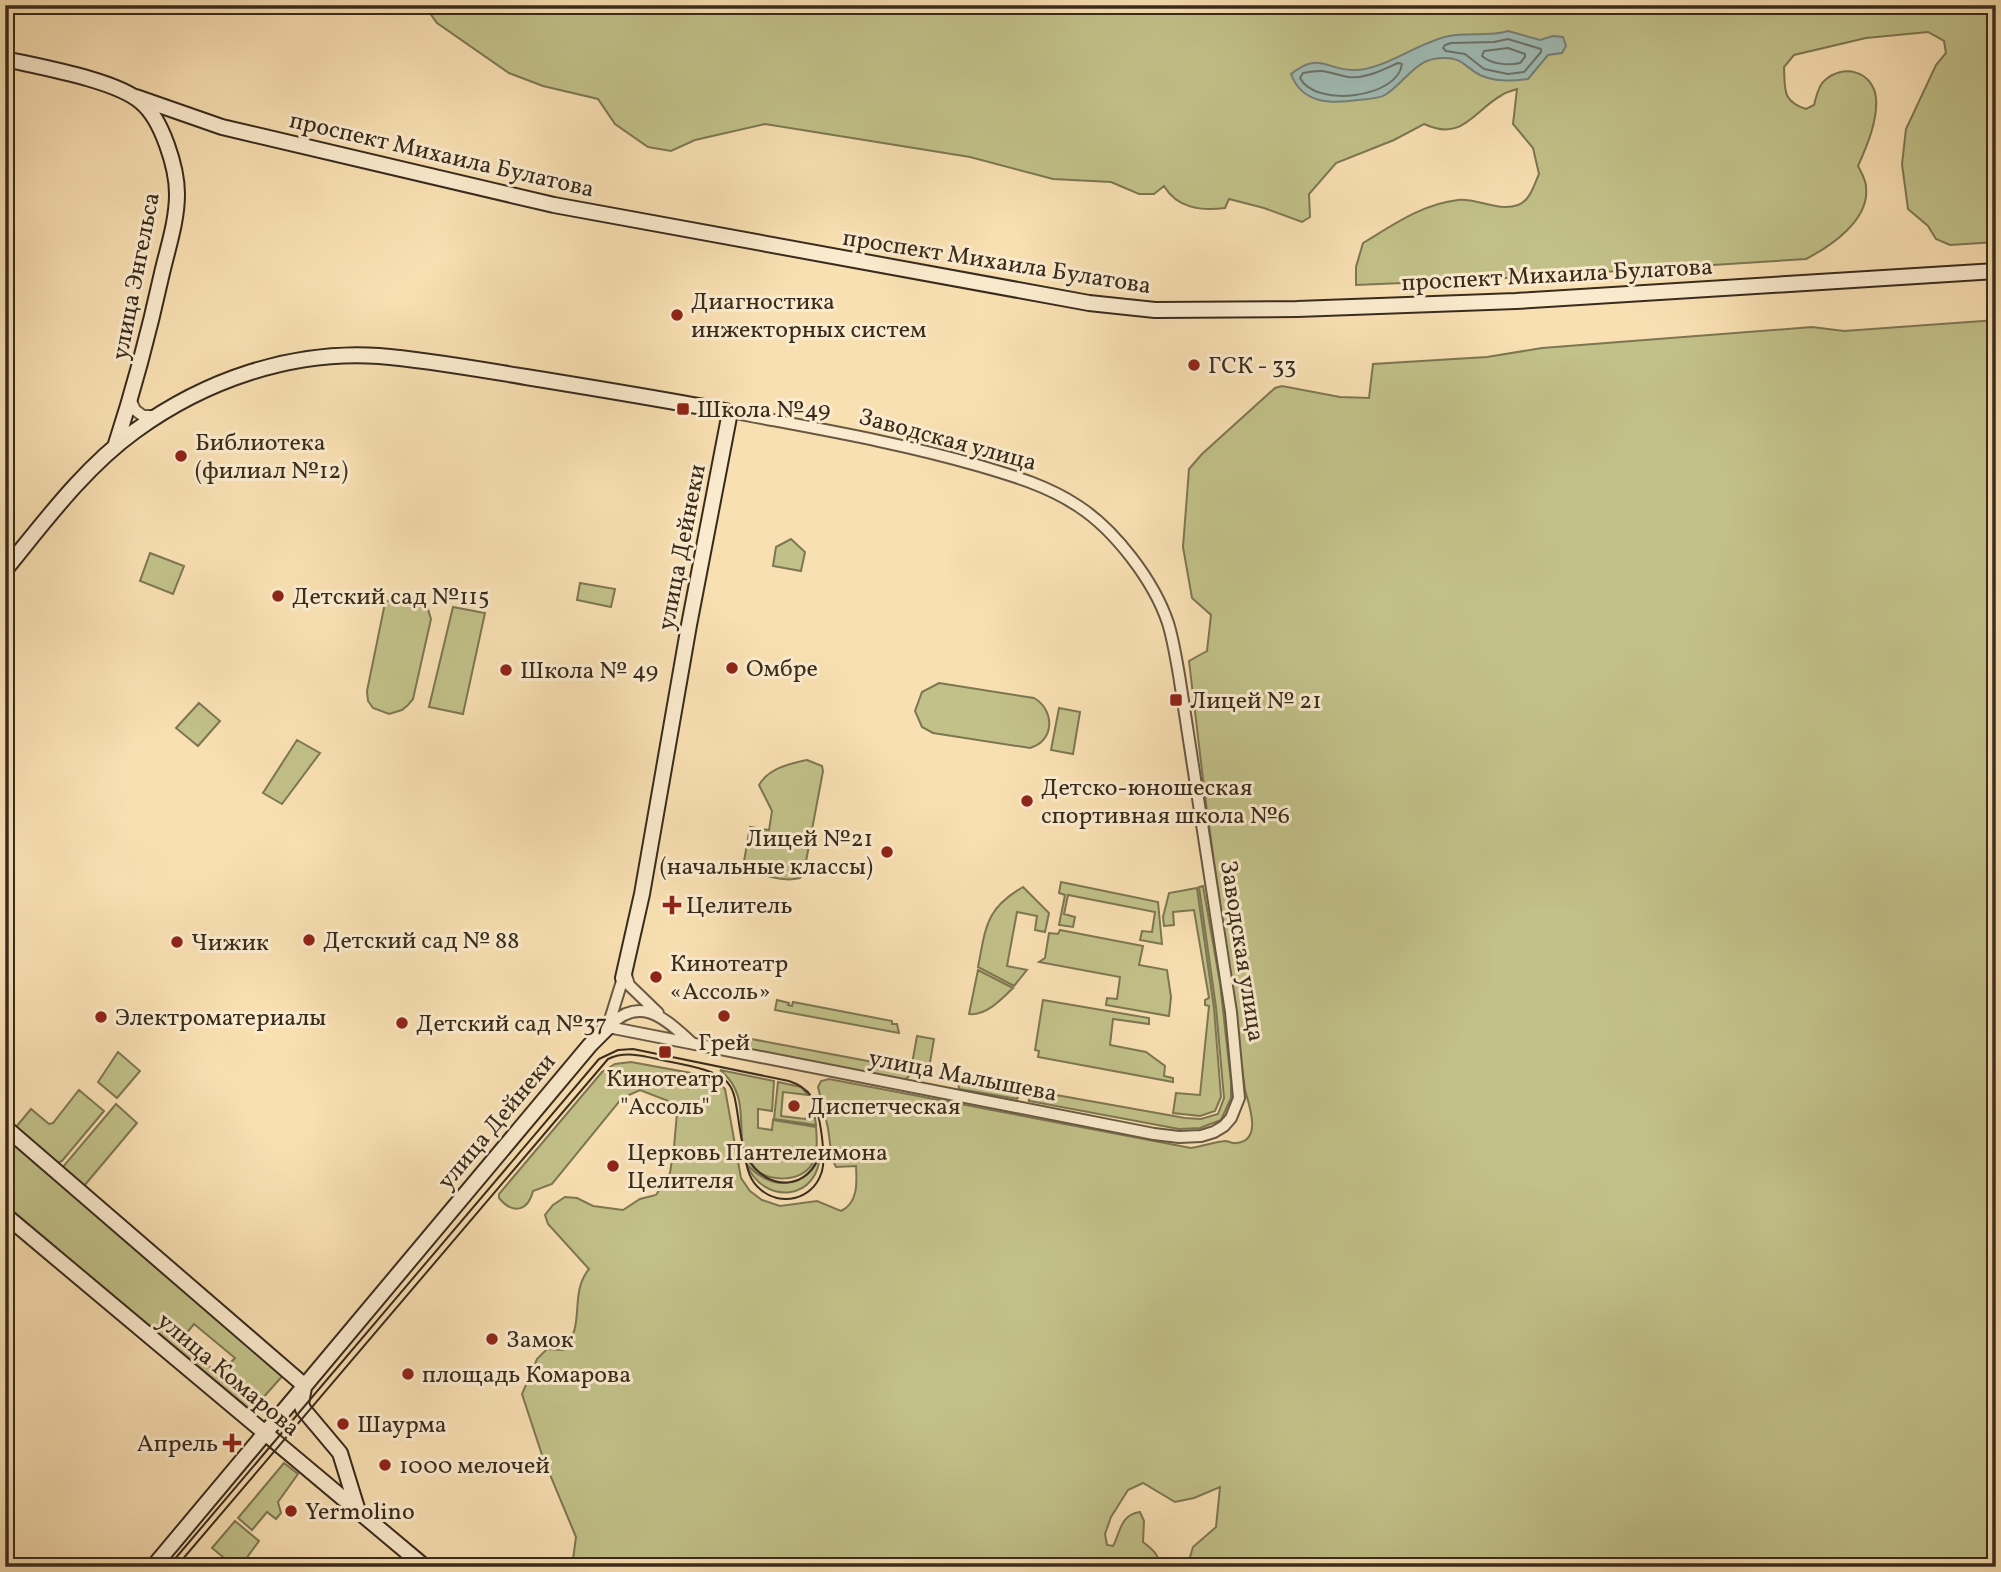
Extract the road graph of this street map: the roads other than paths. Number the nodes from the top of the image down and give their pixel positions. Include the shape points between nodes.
1 (5, 58) edge
2 (136, 97) junction
3 (1996, 271) edge
4 (131, 401) junction
5 (730, 412) junction
6 (158, 416) junction
7 (115, 447) junction
8 (5, 570) edge
9 (624, 975) junction
10 (668, 1022) junction
11 (608, 1027) junction
12 (693, 1044) junction
13 (1224, 1126) joint
14 (5, 1127) edge
15 (5, 1215) edge
16 (305, 1386) junction
17 (281, 1415) junction
18 (323, 1431) junction
19 (264, 1434) junction
20 (337, 1448) junction
21 (326, 1485) junction
22 (358, 1510) junction
23 (153, 1567) edge
24 (425, 1567) edge

1 - 2 street via 110,85
2 - 3 street, проспект Михаила Булатова via 222,127 554,205 1089,303 1155,310 1516,301
2 - 4 street, улица Энгельса via 148,108 166,147 177,197
4 - 6 street via 142,416
4 - 7 street, Заводская улица
5 - 6 street, Заводская улица via 441,363 345,355 283,363 230,377
5 - 9 street, улица Дейнеки
5 - 13 street, Заводская улица via 932,453 1032,483 1094,518 1137,566 1168,623 1187,723 1239,1084 1239,1098
6 - 7 street, Заводская улица
7 - 8 street, Заводская улица via 61,500
9 - 10 street
9 - 11 street, улица Дейнеки
10 - 11 street via 656,1014 630,1012
10 - 12 street
11 - 12 street, улица Малышева
11 - 16 street, улица Дейнеки
12 - 13 street, улица Малышева via 1154,1134 1201,1136
14 - 16 street, улица Комарова
15 - 19 street, улица Комарова
16 - 17 street, улица Дейнеки
16 - 18 street via 303,1409
17 - 18 street via 304,1417
17 - 19 street, улица Дейнеки
18 - 20 street
19 - 21 street, улица Комарова
19 - 23 street, улица Дейнеки
20 - 21 street via 341,1475 336,1484
20 - 22 street
21 - 22 street, улица Комарова
22 - 24 street, улица Комарова

